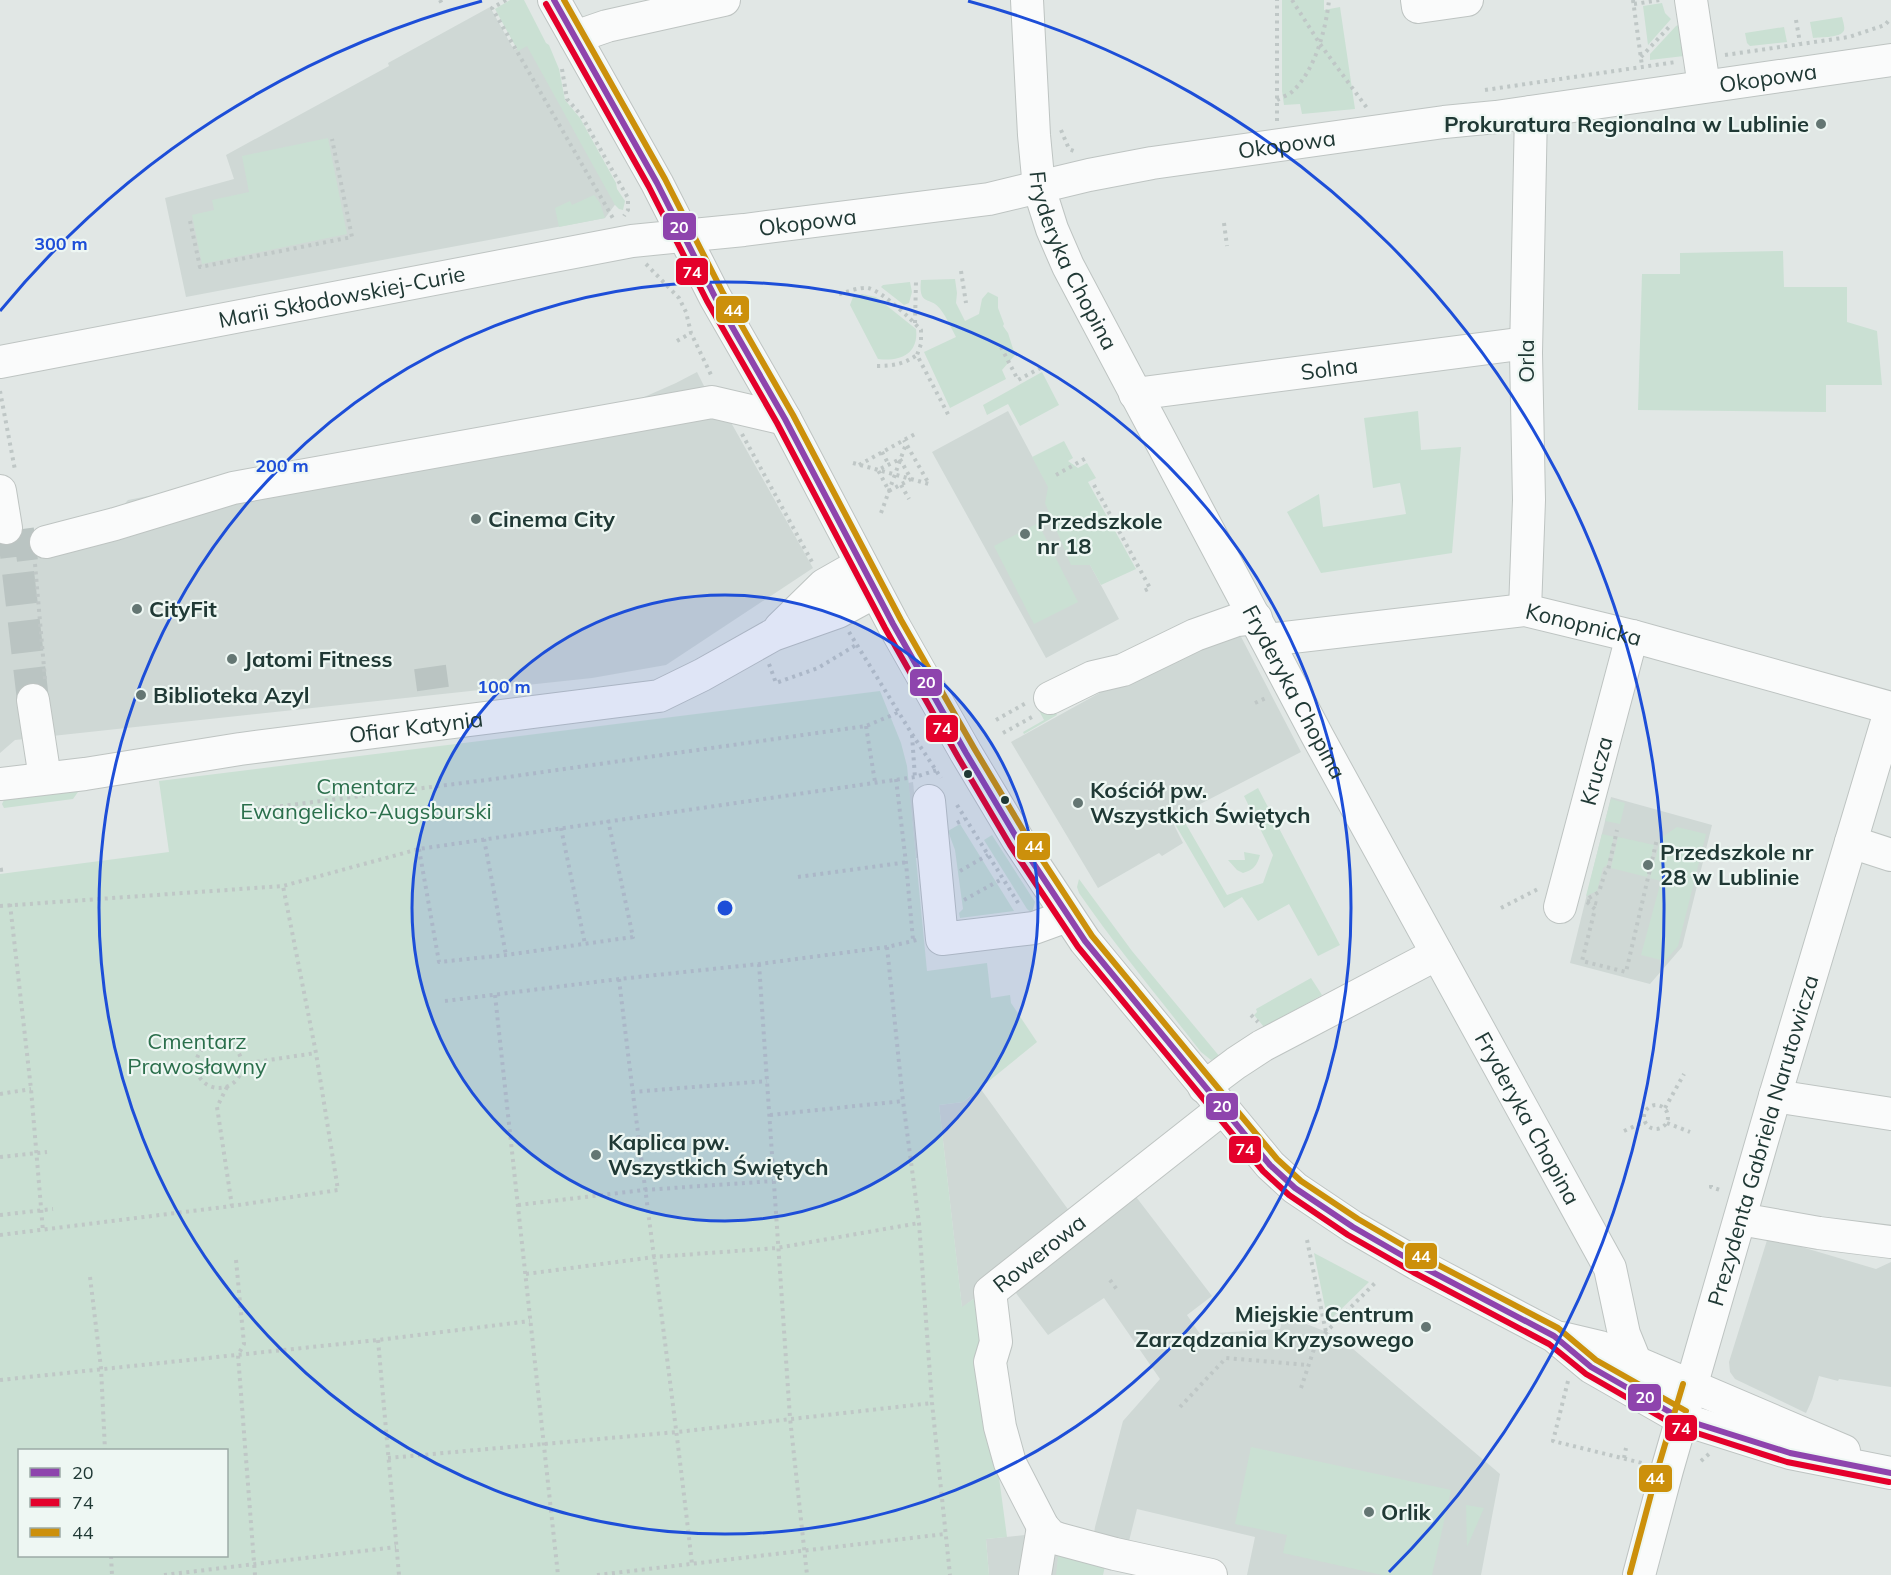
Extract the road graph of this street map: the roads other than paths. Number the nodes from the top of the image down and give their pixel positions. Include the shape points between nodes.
1 (554, 0) edge
2 (724, 0) edge
3 (1028, 0) edge
4 (1417, 0) edge
5 (1467, 0) edge
6 (647, 8) edge
7 (1677, 9) edge
8 (566, 49) junction
9 (1891, 60) edge
10 (1702, 72) junction
11 (1531, 112) junction
12 (1039, 188) junction
13 (685, 235) junction
14 (1526, 343) junction
15 (0, 362) edge
16 (1135, 394) junction
17 (785, 419) junction
18 (8, 483) edge
19 (6, 528) dead end
20 (40, 552) tunnel mouth
21 (868, 578) junction
22 (1525, 610) junction
23 (1262, 629) junction
24 (1632, 636) junction
25 (39, 689) tunnel mouth
26 (1036, 700) road end
27 (1891, 708) edge
28 (45, 778) junction
29 (0, 784) edge
30 (922, 789) road end
31 (1851, 842) junction
32 (1891, 855) edge
33 (1551, 896) road end
34 (1067, 916) junction
35 (1437, 954) junction
36 (1775, 1096) junction
37 (1213, 1098) junction
38 (1891, 1114) edge
39 (1733, 1206) junction
40 (1889, 1242) edge
41 (1554, 1336) junction
42 (1635, 1361) junction
43 (1692, 1387) junction
44 (1682, 1419) junction
45 (1891, 1473) edge
46 (1043, 1527) junction
47 (1035, 1575) edge
48 (1210, 1575) edge
49 (1639, 1575) edge

1 - 8 street
2 - 6 street
3 - 12 street, Fryderyka Chopina
4 - 5 street via 1418,7
6 - 8 street
7 - 10 street
8 - 13 street
9 - 10 street, Okopowa
10 - 11 street, Okopowa
11 - 12 street, Okopowa via 1152,163
11 - 14 street, Orla
12 - 13 street, Okopowa via 989,200
12 - 16 street, Fryderyka Chopina via 1068,266
13 - 15 street, Marii Skłodowskiej-Curie via 632,241
13 - 17 street via 715,297
14 - 16 street, Solna
14 - 22 street, Orla via 1529,500
16 - 23 street, Fryderyka Chopina
17 - 20 street via 712,402 233,488
17 - 21 street
18 - 19 street
21 - 28 street, Ofiar Katynia via 824,585 771,649 659,696
21 - 34 street via 966,753
22 - 23 street, Konopnicka
22 - 24 street, Konopnicka
23 - 26 street, Konopnicka via 1237,620 1122,670
23 - 35 street, Fryderyka Chopina
24 - 27 street, Konopnicka
24 - 33 street, Krucza
25 - 28 street
27 - 31 street, Prezydenta Gabriela Narutowicza
28 - 29 street, Ofiar Katynia
30 - 34 street via 928,940 1034,928
31 - 32 street
31 - 36 street, Prezydenta Gabriela Narutowicza
34 - 37 street
35 - 37 street via 1262,1046 1236,1063
35 - 42 street, Fryderyka Chopina via 1610,1268 1624,1334
36 - 38 street
36 - 39 street, Prezydenta Gabriela Narutowicza
37 - 41 street via 1270,1165 1318,1205 1417,1264
37 - 46 street, Rowerowa via 990,1292 996,1342 990,1362 1000,1427 1010,1463
39 - 40 street via 1819,1233
39 - 43 street, Prezydenta Gabriela Narutowicza
41 - 42 street via 1600,1347
41 - 44 street via 1591,1367
42 - 43 street
43 - 44 street, Prezydenta Gabriela Narutowicza
43 - 45 street
44 - 45 street via 1790,1454
44 - 49 street, Prezydenta Gabriela Narutowicza
46 - 47 street
46 - 48 street via 1059,1539

